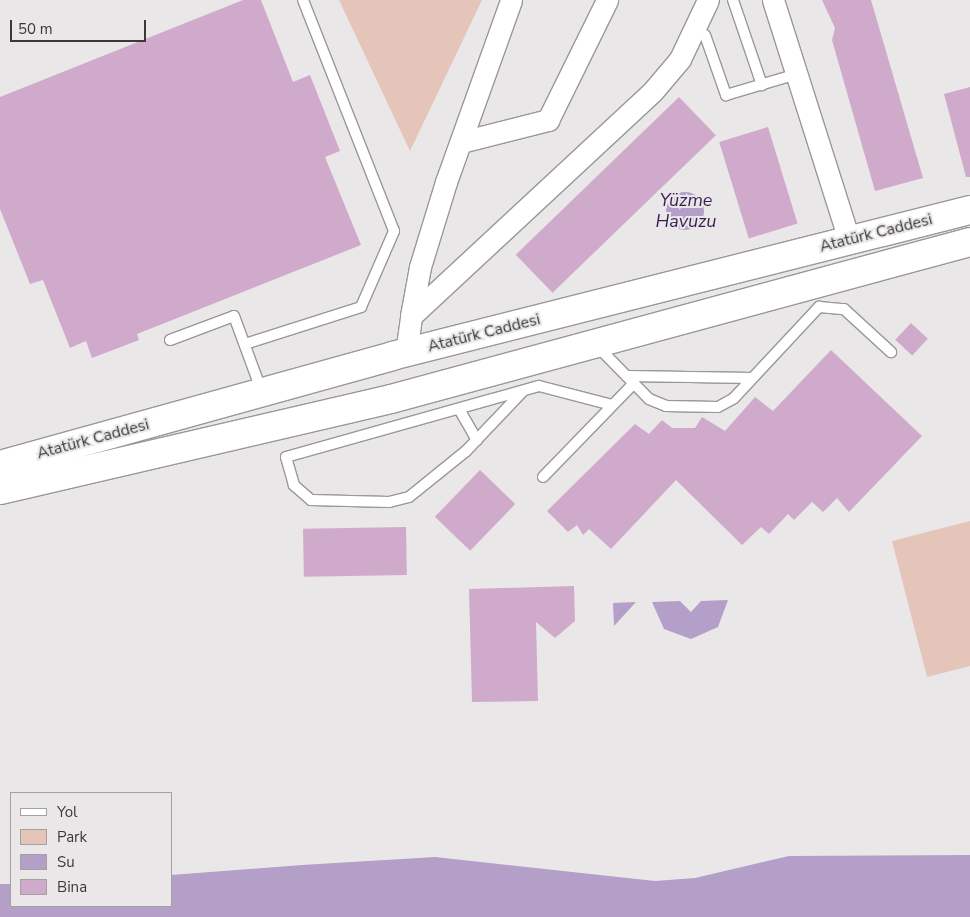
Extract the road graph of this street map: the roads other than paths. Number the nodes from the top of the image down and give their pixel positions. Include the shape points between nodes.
1 (303, 0) edge
2 (511, 0) edge
3 (607, 0) edge
4 (708, 0) edge
5 (733, 0) edge
6 (773, 0) edge
7 (705, 35) dead end
8 (797, 74) junction
9 (762, 85) junction
10 (461, 142) junction
11 (970, 210) edge
12 (849, 240) junction
13 (970, 242) edge
14 (581, 308) junction
15 (410, 316) junction
16 (170, 340) dead end
17 (245, 344) junction
18 (595, 344) junction
19 (892, 352) dead end
20 (406, 353) junction
21 (752, 378) junction
22 (631, 380) junction
23 (420, 391) junction
24 (523, 391) junction
25 (262, 392) junction
26 (612, 405) junction
27 (460, 409) junction
28 (477, 440) junction
29 (0, 465) edge
30 (543, 477) dead end
31 (0, 490) edge

1 - 17 lane via 394,231 361,307
2 - 10 street
3 - 10 street via 548,120
4 - 15 street via 680,60 653,91
5 - 9 lane
6 - 8 street
7 - 9 lane via 726,95
8 - 9 lane
8 - 12 street
10 - 15 street via 420,267
11 - 12 main road, Atatürk Caddesi
12 - 14 main road, Atatürk Caddesi
13 - 18 main road, Atatürk Caddesi
14 - 18 main road
14 - 20 main road, Atatürk Caddesi
15 - 20 street
16 - 17 lane via 234,316
17 - 25 lane
18 - 22 lane
18 - 23 main road, Atatürk Caddesi
19 - 21 lane via 844,309 824,306
20 - 23 main road
20 - 25 main road, Atatürk Caddesi
21 - 22 lane
21 - 22 lane via 718,407 666,406 648,399
22 - 26 lane
23 - 31 main road, Atatürk Caddesi
24 - 26 lane via 539,386
24 - 27 lane
24 - 28 lane
25 - 29 main road, Atatürk Caddesi
26 - 30 lane
27 - 28 lane
27 - 28 lane via 286,457 294,485 311,500 399,500 429,485

